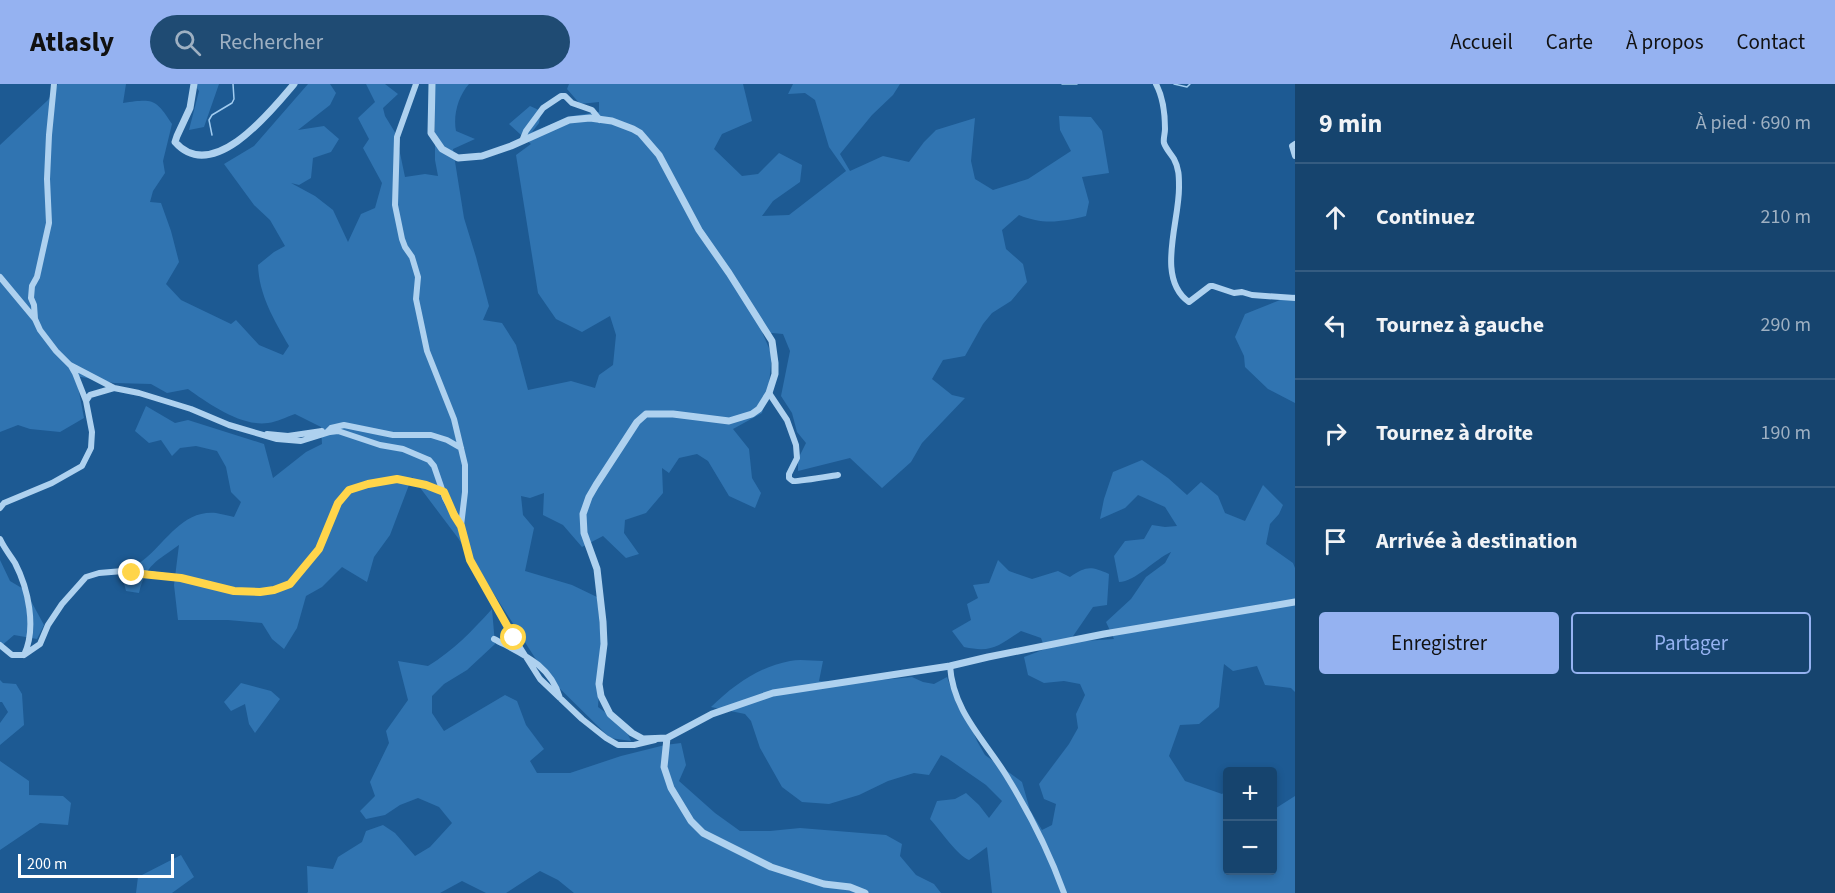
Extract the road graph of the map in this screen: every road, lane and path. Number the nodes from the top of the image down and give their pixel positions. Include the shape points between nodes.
1 (54, 84) edge
2 (194, 84) edge
3 (294, 84) edge
4 (416, 84) edge
5 (432, 84) edge
6 (1156, 84) edge
7 (600, 120) junction
8 (522, 141) junction
9 (1295, 144) edge
10 (1295, 156) edge
11 (0, 277) edge
12 (1295, 298) edge
13 (35, 319) junction
14 (70, 365) junction
15 (114, 388) junction
16 (770, 393) junction
17 (86, 401) junction
18 (329, 430) junction
19 (461, 448) junction
20 (838, 475) dead end
21 (444, 492) junction
22 (0, 508) edge
23 (461, 526) junction
24 (0, 539) edge
25 (1295, 602) edge
26 (494, 639) dead end
27 (0, 645) edge
28 (24, 655) junction
29 (528, 658) junction
30 (950, 666) junction
31 (667, 738) junction
32 (865, 893) edge
33 (1064, 893) edge

1 - 13 street via 49,223 32,286
2 - 3 street via 190,108 175,142 186,150 203,154 217,152 250,133
4 - 19 street via 397,137 395,205 402,239 418,278 416,299 427,351
5 - 8 street via 431,133 448,153 458,158 482,156
6 - 12 street via 1162,98 1164,143 1178,170 1171,265 1175,285 1190,302 1210,286 1234,293
7 - 8 street via 569,120
7 - 8 street via 592,110 561,96 543,108
7 - 16 street via 640,133 659,155 699,230 772,341 775,374
9 - 10 street
11 - 13 street
13 - 14 street
14 - 15 street
14 - 17 street
15 - 17 street via 90,395
15 - 18 street via 173,403 277,440 301,441
16 - 20 street via 787,420 796,445 797,458 789,478 800,481
16 - 31 street via 759,409 735,420 646,414 584,507 584,533 597,569 603,622 601,696 610,714 632,733 643,739
17 - 22 street via 92,432 91,448 82,466
18 - 19 street via 344,425 393,435 426,435
18 - 21 street via 429,460
19 - 23 street via 465,492
21 - 23 street
21 - 28 street via 397,479 349,490 338,503 319,549 290,584 274,590 234,591 181,578 123,571 92,574 62,604 40,644
23 - 29 street via 470,560
24 - 28 street via 27,593 30,614
25 - 30 street via 1104,634
26 - 29 street
27 - 28 street via 12,655
29 - 31 street via 540,679 606,738 633,745
30 - 31 street via 773,693 712,714
30 - 33 street via 956,699 1009,779 1052,860
31 - 32 street via 664,767 671,788 704,834 771,867

